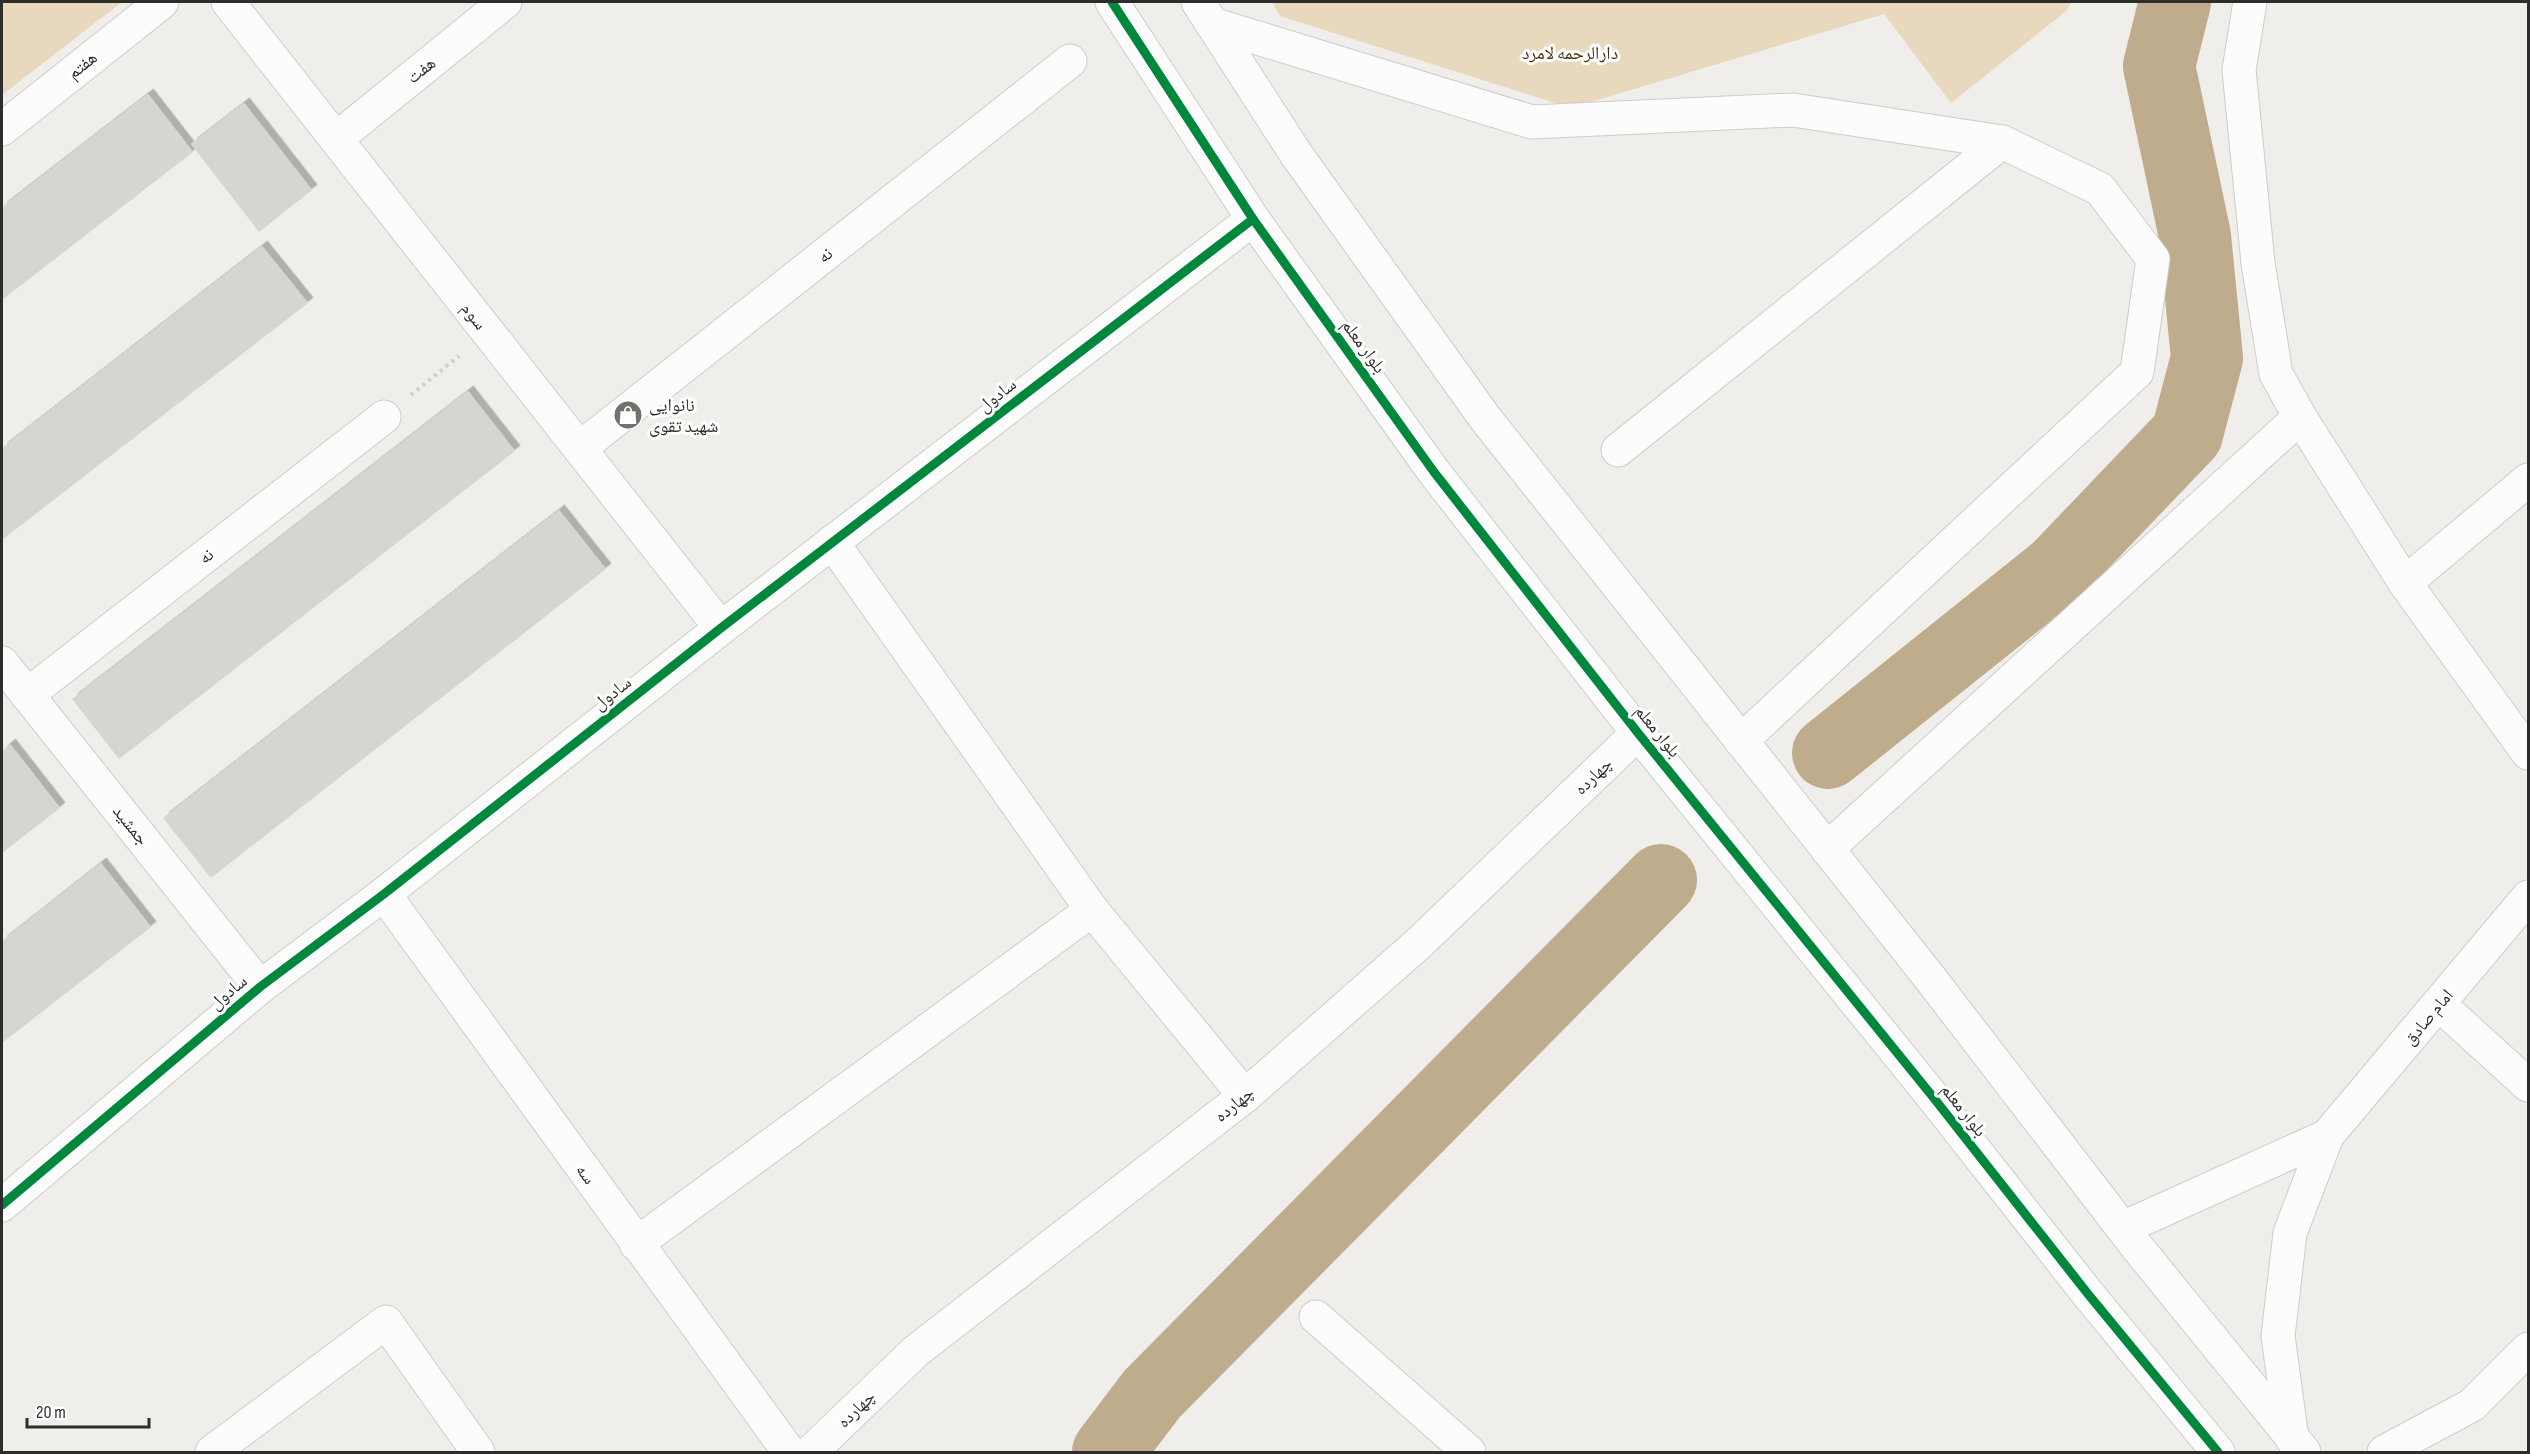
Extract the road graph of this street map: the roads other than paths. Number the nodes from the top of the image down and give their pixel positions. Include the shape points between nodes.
1 (162, 2) edge
2 (228, 2) edge
3 (505, 2) edge
4 (1112, 2) edge
5 (2250, 2) edge
6 (1205, 13) edge
7 (1070, 61) dead end
8 (2, 129) edge
9 (336, 139) junction
10 (2002, 142) junction
11 (1253, 219) junction
12 (384, 417) road end
13 (2300, 417) junction
14 (580, 448) junction
15 (1618, 450) dead end
16 (2529, 480) edge
17 (832, 543) junction
18 (2405, 583) junction
19 (721, 628) junction
20 (2, 663) edge
21 (27, 695) junction
22 (1638, 733) junction
23 (1741, 741) junction
24 (2529, 753) edge
25 (1827, 849) junction
26 (384, 894) junction
27 (2529, 897) edge
28 (1092, 910) junction
29 (260, 987) junction
30 (2439, 1004) junction
31 (2529, 1086) edge
32 (1245, 1096) junction
33 (2327, 1136) junction
34 (2, 1205) edge
35 (2123, 1228) junction
36 (636, 1244) junction
37 (1316, 1317) dead end
38 (2529, 1349) edge
39 (2298, 1446) edge
40 (212, 1452) edge
41 (478, 1452) edge
42 (789, 1452) edge
43 (811, 1452) edge
44 (1469, 1452) edge
45 (2218, 1452) edge
46 (2384, 1452) edge

1 - 8 street, هفتم
2 - 9 street, سوم
3 - 9 street, هفت
4 - 11 street, بلوار معلم
5 - 13 street via 2239,70 2258,263 2276,374
6 - 10 street via 1532,122 1793,110
6 - 23 street via 1296,154 1485,418
7 - 14 street, نه
9 - 14 street, سوم
10 - 15 street
10 - 23 street via 2100,189 2153,259 2137,372
11 - 17 street, سادول
11 - 22 street, بلوار معلم via 1434,472
12 - 21 street, نه
13 - 18 street
13 - 25 street
14 - 19 street, سوم
16 - 18 street
17 - 19 street, سادول
17 - 28 street
18 - 24 street
19 - 26 street, سادول
20 - 21 street, جمشید
21 - 29 street, جمشید
22 - 32 street, چهارده via 1418,944
22 - 45 street, بلوار معلم
23 - 25 street
25 - 35 street
26 - 29 street, سادول
26 - 36 street, سه
27 - 30 street, امام صادق
28 - 32 street
28 - 36 street
29 - 34 street, سادول
30 - 31 street
30 - 33 street, امام صادق
32 - 43 street, چهارده via 916,1351
33 - 35 street
33 - 39 street via 2290,1233 2278,1336
35 - 39 street
36 - 42 street, سه
37 - 44 street
38 - 46 street via 2472,1405
40 - 41 street via 386,1322

